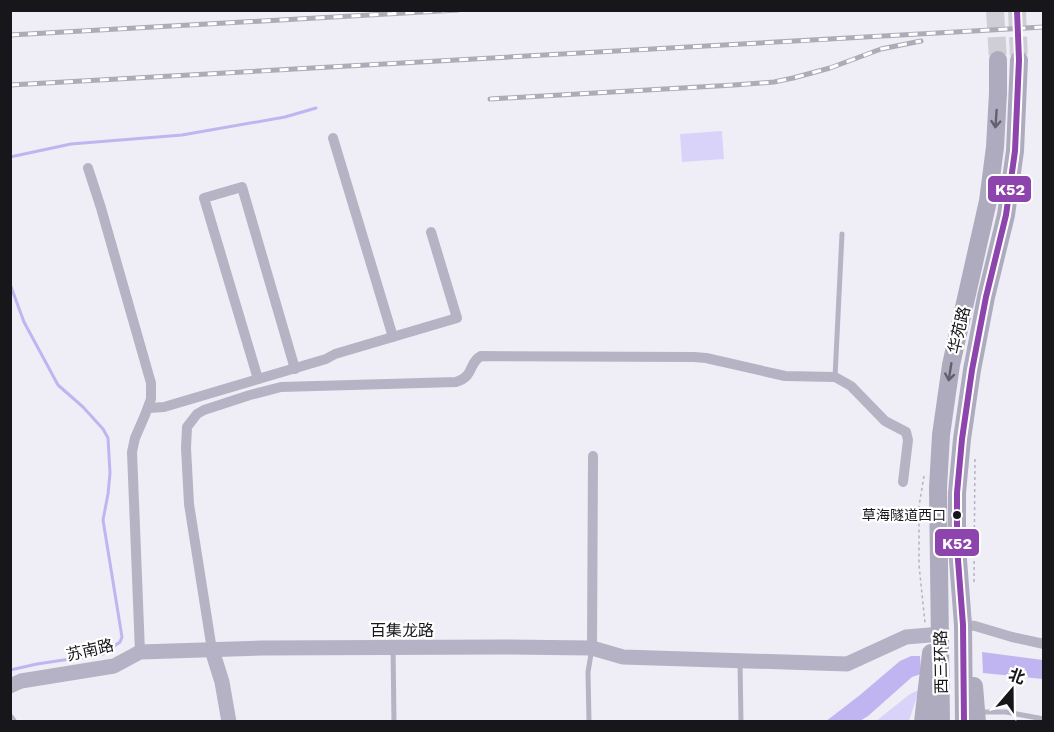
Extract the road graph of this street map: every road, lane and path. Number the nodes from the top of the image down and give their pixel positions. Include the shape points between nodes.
1 (998, 60) tunnel mouth
2 (1019, 60) tunnel mouth
3 (333, 138) dead end
4 (88, 168) dead end
5 (431, 232) dead end
6 (842, 234) dead end
7 (393, 337) junction
8 (295, 369) junction
9 (835, 378) junction
10 (258, 380) junction
11 (148, 408) junction
12 (593, 456) dead end
13 (975, 460) dead end
14 (903, 482) dead end
15 (974, 588) dead end
16 (963, 625) junction
17 (938, 634) junction
18 (1044, 644) edge
19 (393, 648) junction
20 (592, 648) junction
21 (212, 650) junction
22 (140, 652) junction
23 (740, 660) junction
24 (10, 686) edge
25 (972, 718) edge
26 (1044, 719) edge
27 (219, 722) edge
28 (229, 722) edge
29 (394, 722) edge
30 (589, 722) edge
31 (741, 722) edge
32 (923, 722) edge
33 (941, 722) edge

1 -> 17 main road, 华苑路 via 995,147 988,201 951,365 941,435
2 - 16 main road, 华苑路 via 1015,151 1006,215 986,297 962,439 957,548
3 - 7 street
4 - 11 street via 151,383
5 - 7 street via 457,318
6 - 9 lane
7 - 8 street
8 - 10 street
8 - 10 street via 242,187 204,198
9 - 14 street via 851,386 885,421 906,432
9 - 21 street via 785,376 694,357 481,356 467,377 456,382 281,387 204,410 187,427 186,448 189,504
10 - 11 street
11 - 22 street via 132,452
12 - 20 street
13 - 15 path
16 - 18 street
16 - 25 main road, 华苑路 via 971,659
17 - 23 street, 百集龙路 via 906,637 847,664
17 - 32 main road via 930,659
17 - 33 main road, 西三环路
19 - 20 street, 百集龙路
19 - 21 street, 百集龙路
19 - 29 lane
20 - 23 street, 百集龙路 via 623,657
20 - 30 lane via 588,672
21 - 22 street, 苏南路
21 - 27 street
21 - 28 street
22 - 24 street, 苏南路 via 114,666
23 - 31 lane
25 - 26 lane via 1006,711

